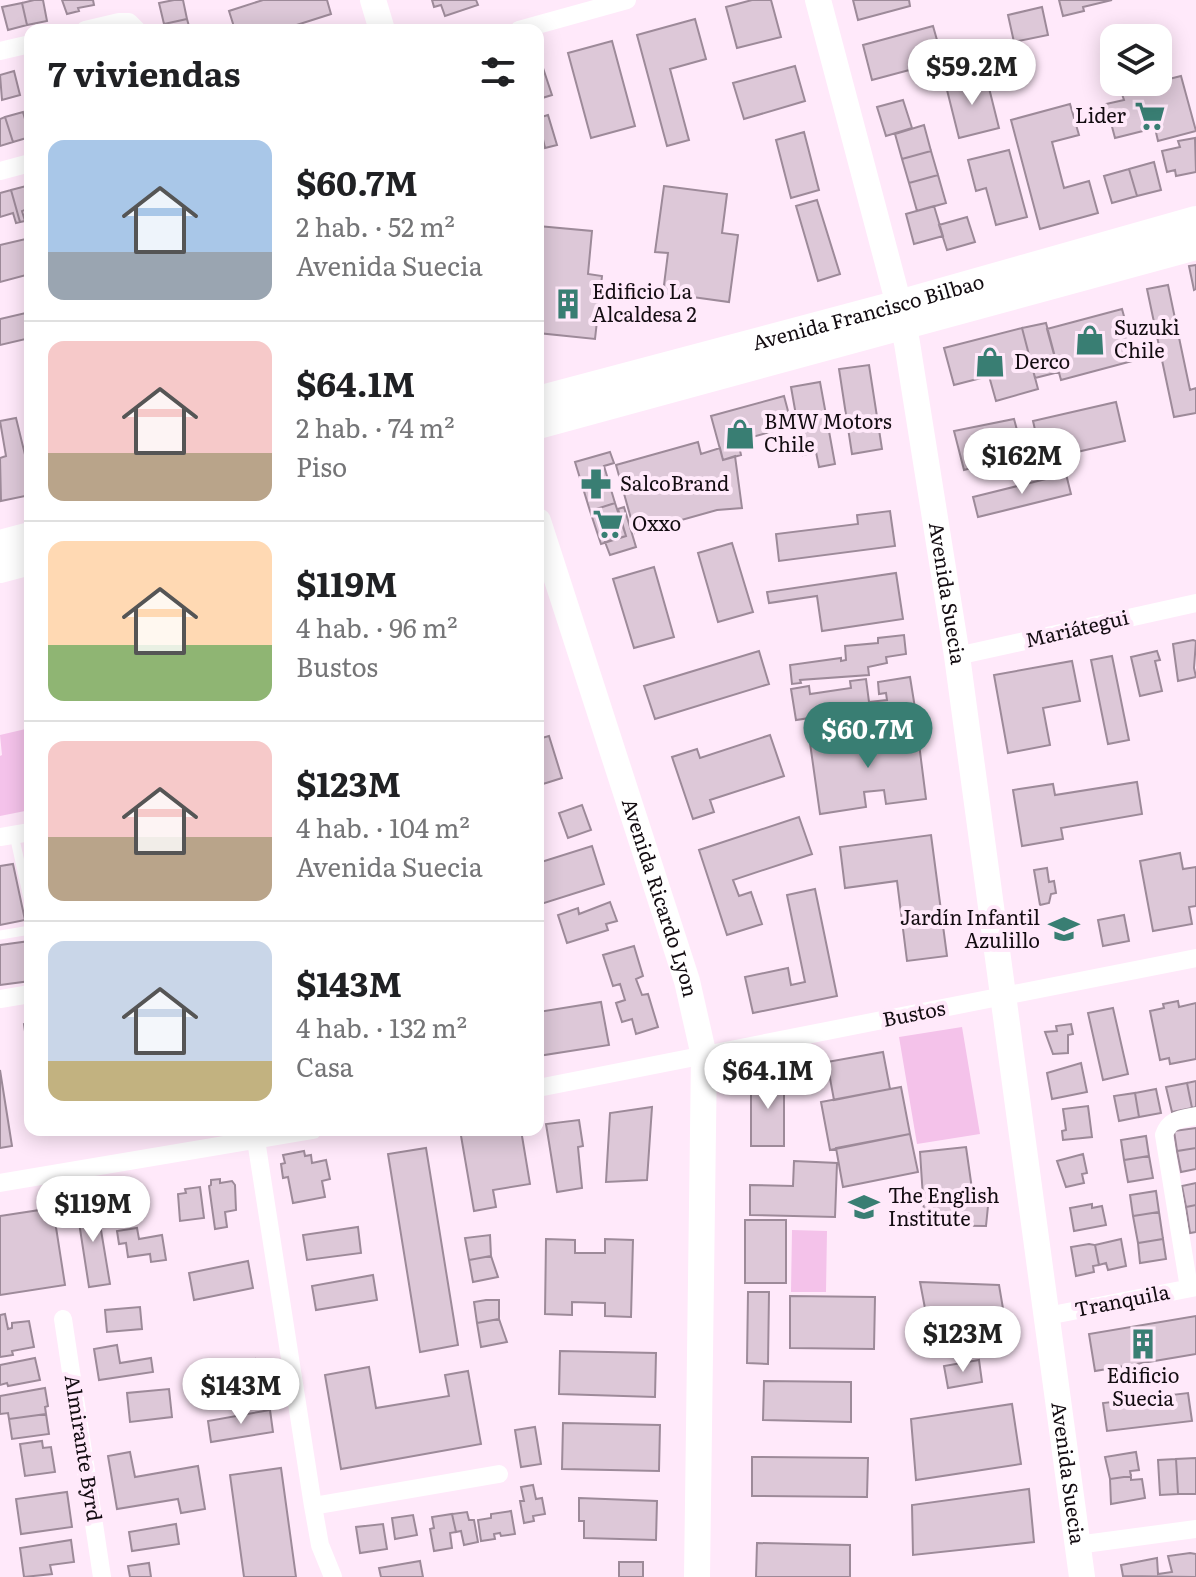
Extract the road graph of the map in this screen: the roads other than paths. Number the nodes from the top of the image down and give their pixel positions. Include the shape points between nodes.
1 (373, 0) edge
2 (627, 0) edge
3 (818, 0) edge
4 (110, 24) edge
5 (131, 24) edge
6 (380, 24) edge
7 (541, 24) edge
8 (24, 45) edge
9 (0, 51) edge
10 (24, 165) edge
11 (0, 171) edge
12 (1196, 221) edge
13 (1196, 245) edge
14 (902, 315) junction
15 (544, 400) edge
16 (544, 422) edge
17 (24, 539) edge
18 (544, 540) edge
19 (0, 545) edge
20 (24, 562) edge
21 (0, 568) edge
22 (1196, 603) edge
23 (957, 656) junction
24 (15, 835) edge
25 (24, 878) edge
26 (24, 931) edge
27 (0, 935) edge
28 (1196, 958) edge
29 (24, 995) edge
30 (1002, 996) junction
31 (0, 999) edge
32 (704, 1056) junction
33 (544, 1087) edge
34 (1196, 1116) edge
35 (279, 1136) edge
36 (256, 1140) junction
37 (0, 1183) edge
38 (1193, 1288) edge
39 (1047, 1316) junction
40 (63, 1319) dead end
41 (499, 1474) dead end
42 (313, 1506) junction
43 (1196, 1529) edge
44 (1077, 1545) junction
45 (102, 1577) edge
46 (333, 1577) edge
47 (697, 1577) edge
48 (1082, 1577) edge

1 - 6 street
2 - 7 street
3 - 14 street, Avenida Suecia
4 - 5 street
8 - 9 street
10 - 11 street
12 - 14 main road, Avenida Francisco Bilbao
13 - 14 main road, Avenida Francisco Bilbao
14 - 15 main road, Avenida Francisco Bilbao
14 - 16 main road, Avenida Francisco Bilbao
14 - 23 street, Avenida Suecia
17 - 19 main road
18 - 32 street, Avenida Ricardo Lyon via 687,981
20 - 21 main road
22 - 23 street, Mariátegui
23 - 30 street, Avenida Suecia
24 - 25 lane
26 - 27 lane
28 - 30 street, Bustos
29 - 31 street
30 - 32 street, Bustos
30 - 39 street, Avenida Suecia
32 - 33 street, Bustos
32 - 47 street, Avenida Ricardo Lyon
34 - 38 street via 1173,1122 1164,1135
35 - 36 street
36 - 37 street
36 - 42 street
38 - 39 street, Tranquila
39 - 44 street, Avenida Suecia
40 - 45 street, Almirante Byrd
41 - 42 street
42 - 46 street
43 - 44 street
44 - 48 street, Avenida Suecia

